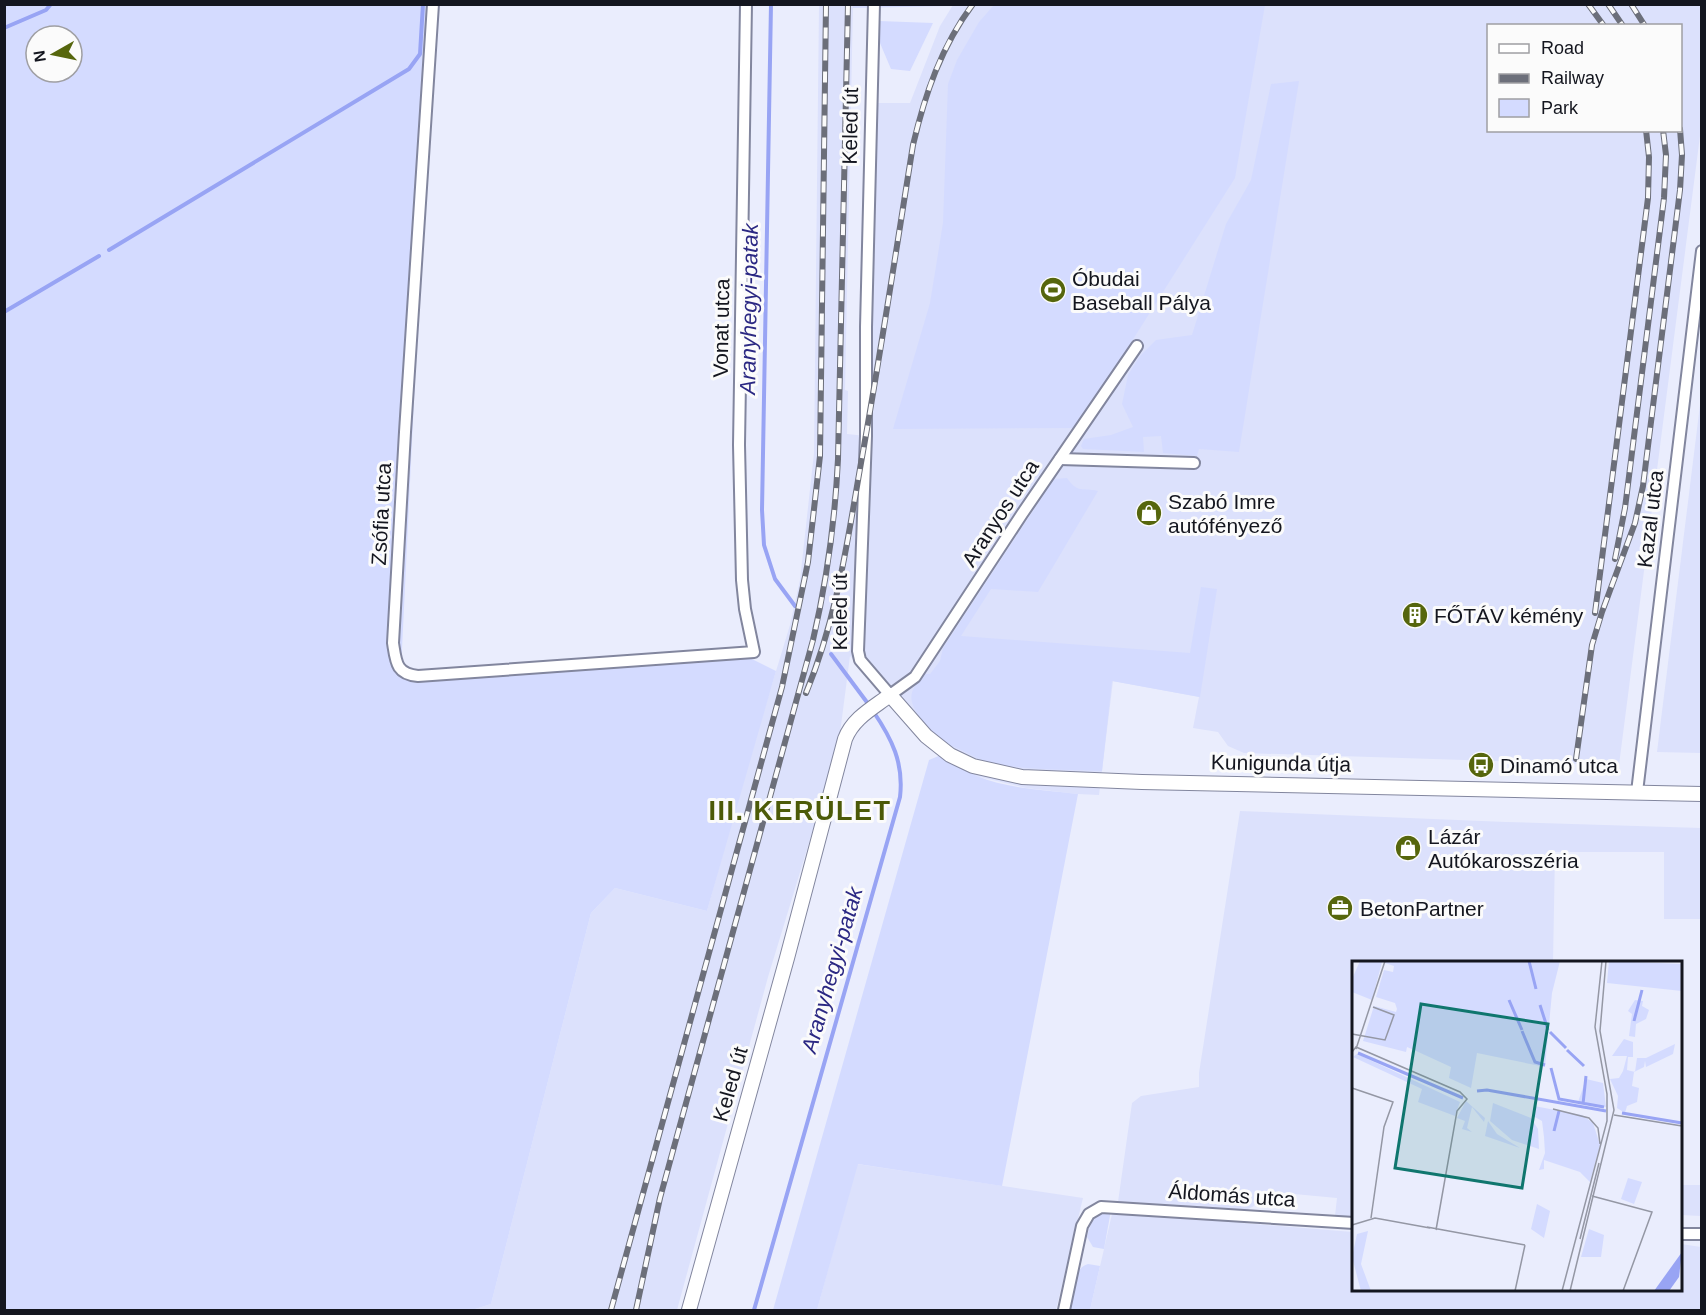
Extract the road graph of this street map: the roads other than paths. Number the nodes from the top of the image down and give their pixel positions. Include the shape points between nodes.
1 (433, 4) edge
2 (746, 4) edge
3 (874, 4) edge
4 (1701, 251) edge
5 (1699, 297) edge
6 (1137, 346) dead end
7 (1060, 459) junction
8 (1194, 463) dead end
9 (754, 652) joint
10 (885, 698) junction
11 (1637, 792) junction
12 (1701, 794) edge
13 (1352, 1223) edge
14 (1682, 1234) edge
15 (1701, 1234) edge
16 (689, 1311) edge
17 (1064, 1311) edge

1 - 9 street, Zsófia utca via 393,643 396,661 408,675 418,676
2 - 9 street, Vonat utca via 739,445 742,587
3 - 10 street, Keled út via 858,651
4 - 5 street, Kazal utca
5 - 11 street, Kazal utca
6 - 7 street, Aranyos utca
7 - 8 street
7 - 10 street, Aranyos utca via 915,677
10 - 11 street, Kunigunda útja via 950,755 973,766 1022,777
10 - 16 street, Keled út via 859,717 847,734 831,784
11 - 12 street, Kunigunda útja
13 - 17 street, Áldomás utca via 1108,1206 1095,1209 1082,1226
14 - 15 street

